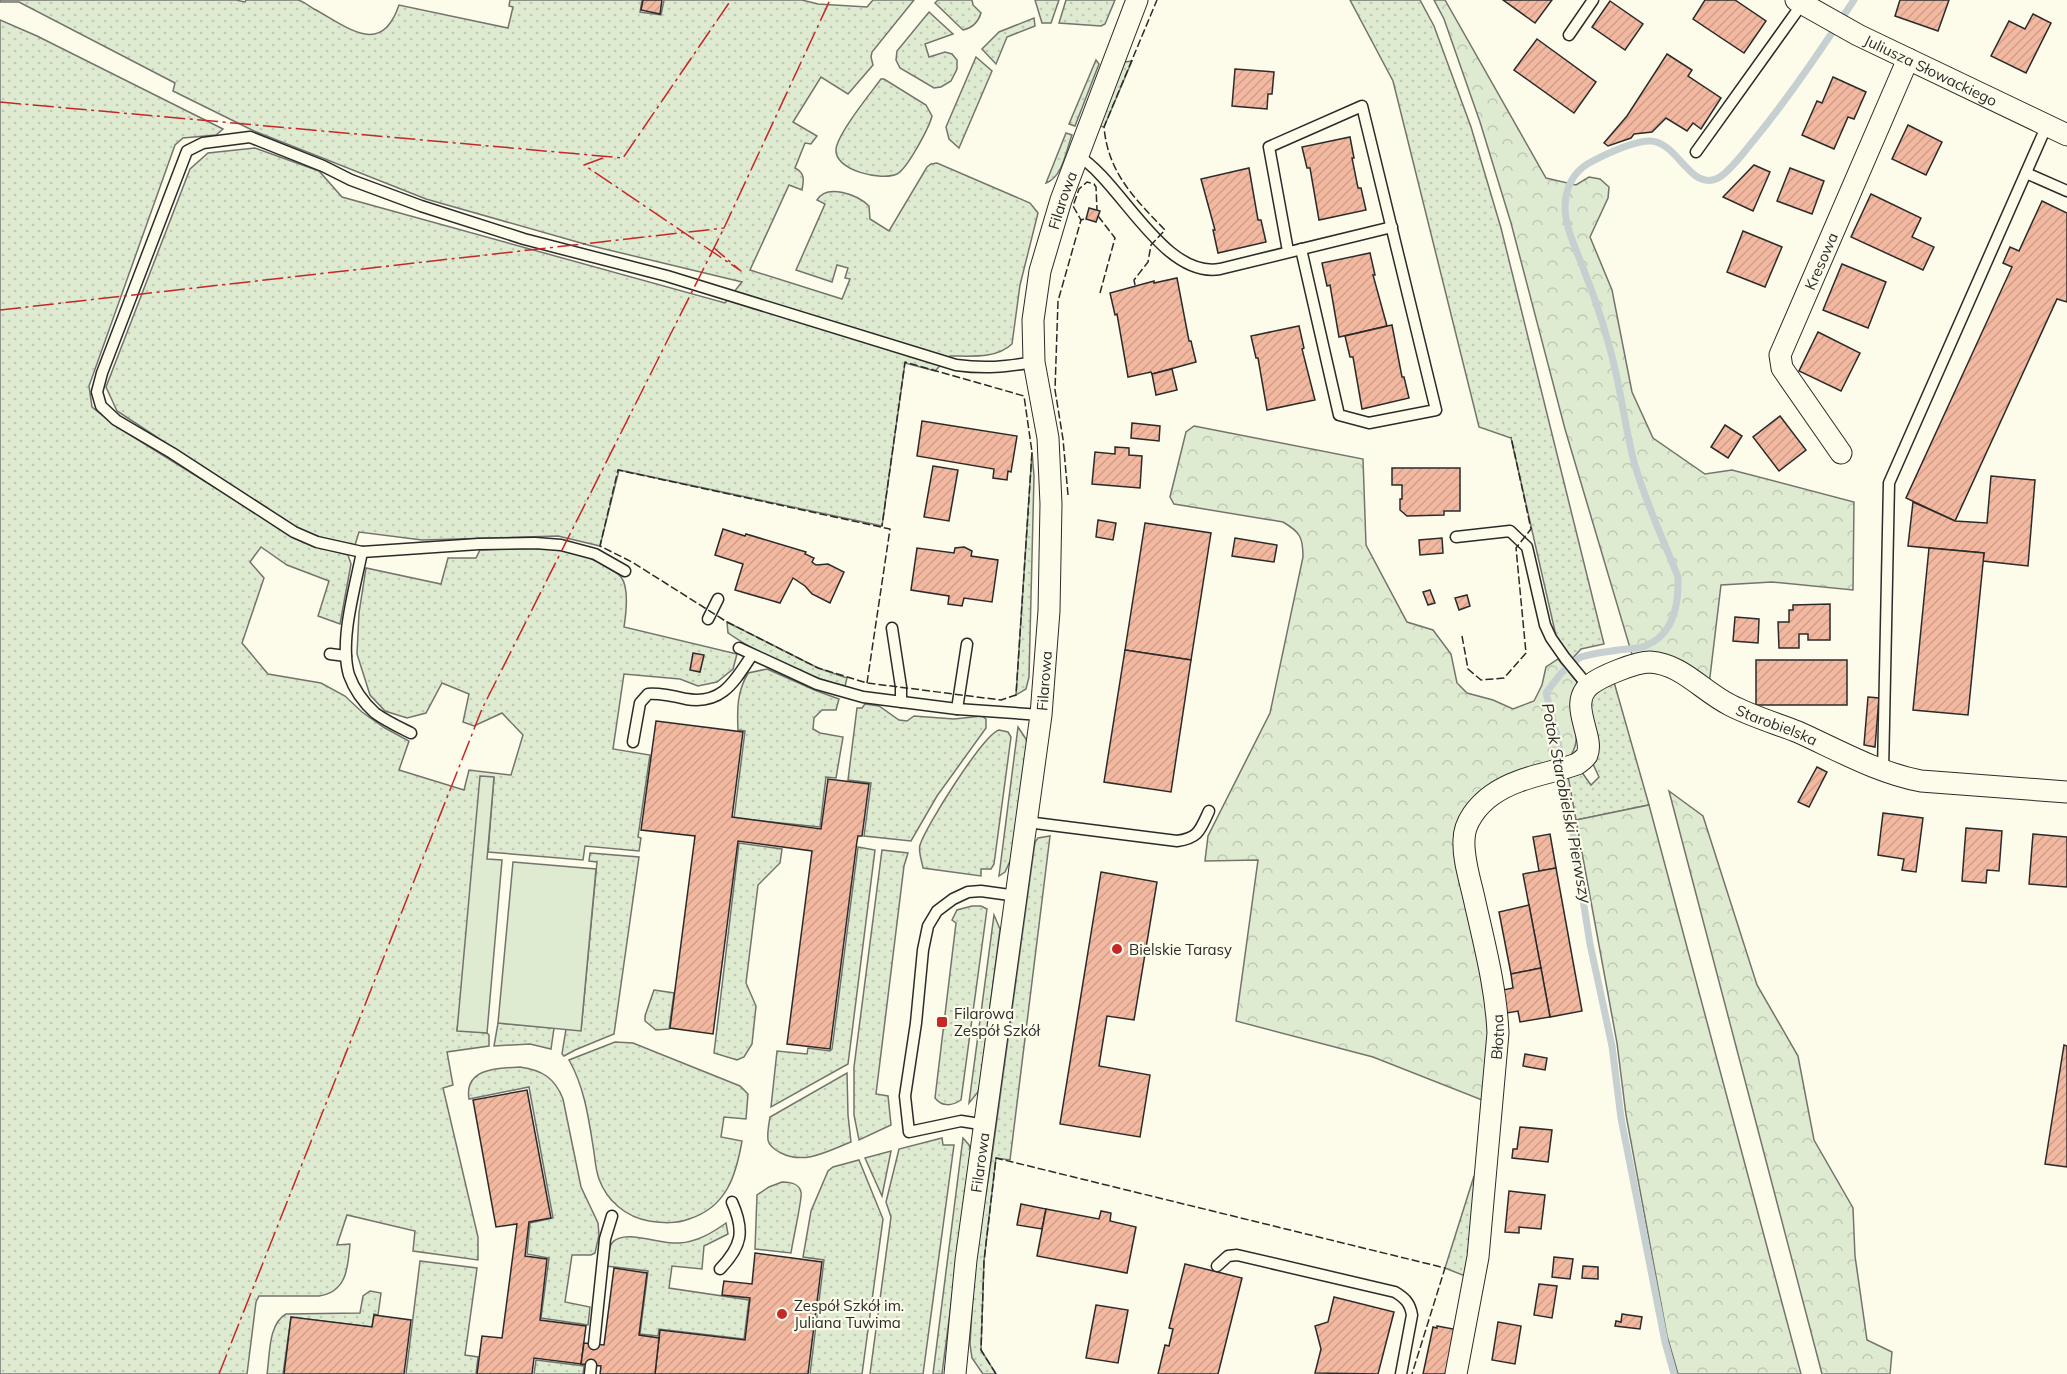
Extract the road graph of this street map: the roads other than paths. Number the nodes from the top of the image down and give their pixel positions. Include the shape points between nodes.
1 (1137, 0) edge
2 (1593, 0) edge
3 (1805, 6) edge
4 (1569, 35) dead end
5 (1908, 59) junction
6 (2047, 125) junction
7 (2067, 135) edge
8 (1696, 152) dead end
9 (1077, 155) junction
10 (2026, 172) junction
11 (2067, 191) edge
12 (1392, 227) junction
13 (1301, 249) junction
14 (1288, 252) junction
15 (1034, 362) junction
16 (1841, 453) dead end
17 (1456, 537) dead end
18 (362, 552) junction
19 (625, 572) dead end
20 (718, 599) dead end
21 (708, 619) dead end
22 (892, 627) dead end
23 (967, 644) dead end
24 (739, 648) dead end
25 (330, 654) dead end
26 (752, 655) junction
27 (346, 656) junction
28 (1584, 680) junction
29 (901, 702) junction
30 (957, 709) junction
31 (1041, 715) junction
32 (411, 733) dead end
33 (633, 742) dead end
34 (1883, 771) junction
35 (2067, 792) edge
36 (1209, 811) dead end
37 (1027, 822) junction
38 (1017, 896) junction
39 (986, 1125) junction
40 (732, 1202) dead end
41 (612, 1216) dead end
42 (1217, 1266) dead end
43 (720, 1269) dead end
44 (594, 1344) dead end
45 (955, 1374) edge
46 (1401, 1374) edge
47 (1456, 1374) edge

1 - 9 street, Filarowa
2 - 4 lane
3 - 5 street, Juliusza Słowackiego
3 - 8 lane
5 - 6 street, Juliusza Słowackiego
5 - 16 street, Kresowa via 1780,355 1782,368
6 - 7 street, Juliusza Słowackiego
6 - 10 lane
9 - 14 lane via 1098,170 1152,234 1191,266 1211,271
9 - 15 street, Filarowa via 1040,271 1033,320
10 - 11 lane
10 - 34 lane via 1888,483
12 - 13 lane
12 - 13 lane via 1436,411 1369,423 1339,415
12 - 14 lane via 1362,106 1269,147
13 - 14 lane
15 - 18 lane via 981,369 956,365 421,206 250,137 203,143 187,151 162,213 102,373 97,392 100,406 116,420 294,532 317,542
15 - 31 street, Filarowa via 1048,438 1050,504 1049,611
17 - 28 lane via 1510,531 1522,541 1531,557 1545,626
18 - 19 lane via 535,543 577,547
18 - 27 lane
20 - 21 lane
22 - 29 lane
23 - 30 lane
24 - 26 lane
25 - 27 lane
26 - 29 lane via 840,692
26 - 33 lane via 731,685 708,700 648,694 640,704
27 - 32 lane via 349,675 359,695 375,712
28 - 34 street, Starobielska via 1637,663 1664,665 1691,678 1729,705
28 - 47 street, Błotna via 1581,712 1587,754 1577,764 1506,786 1490,796 1473,814 1465,831 1465,859 1497,1011 1498,1033 1478,1257
29 - 30 lane
30 - 31 lane
31 - 37 street, Filarowa
34 - 35 street, Starobielska via 1921,781
36 - 37 lane via 1196,836 1177,841
37 - 38 street, Filarowa
38 - 39 street, Filarowa
38 - 39 lane via 981,891 953,899 937,911 928,926 923,950 905,1096 909,1132 960,1121
39 - 45 street, Filarowa via 966,1260
40 - 43 lane via 739,1219 739,1243
41 - 44 lane via 605,1239
42 - 46 lane via 1228,1256 1237,1255 1404,1297 1412,1315

